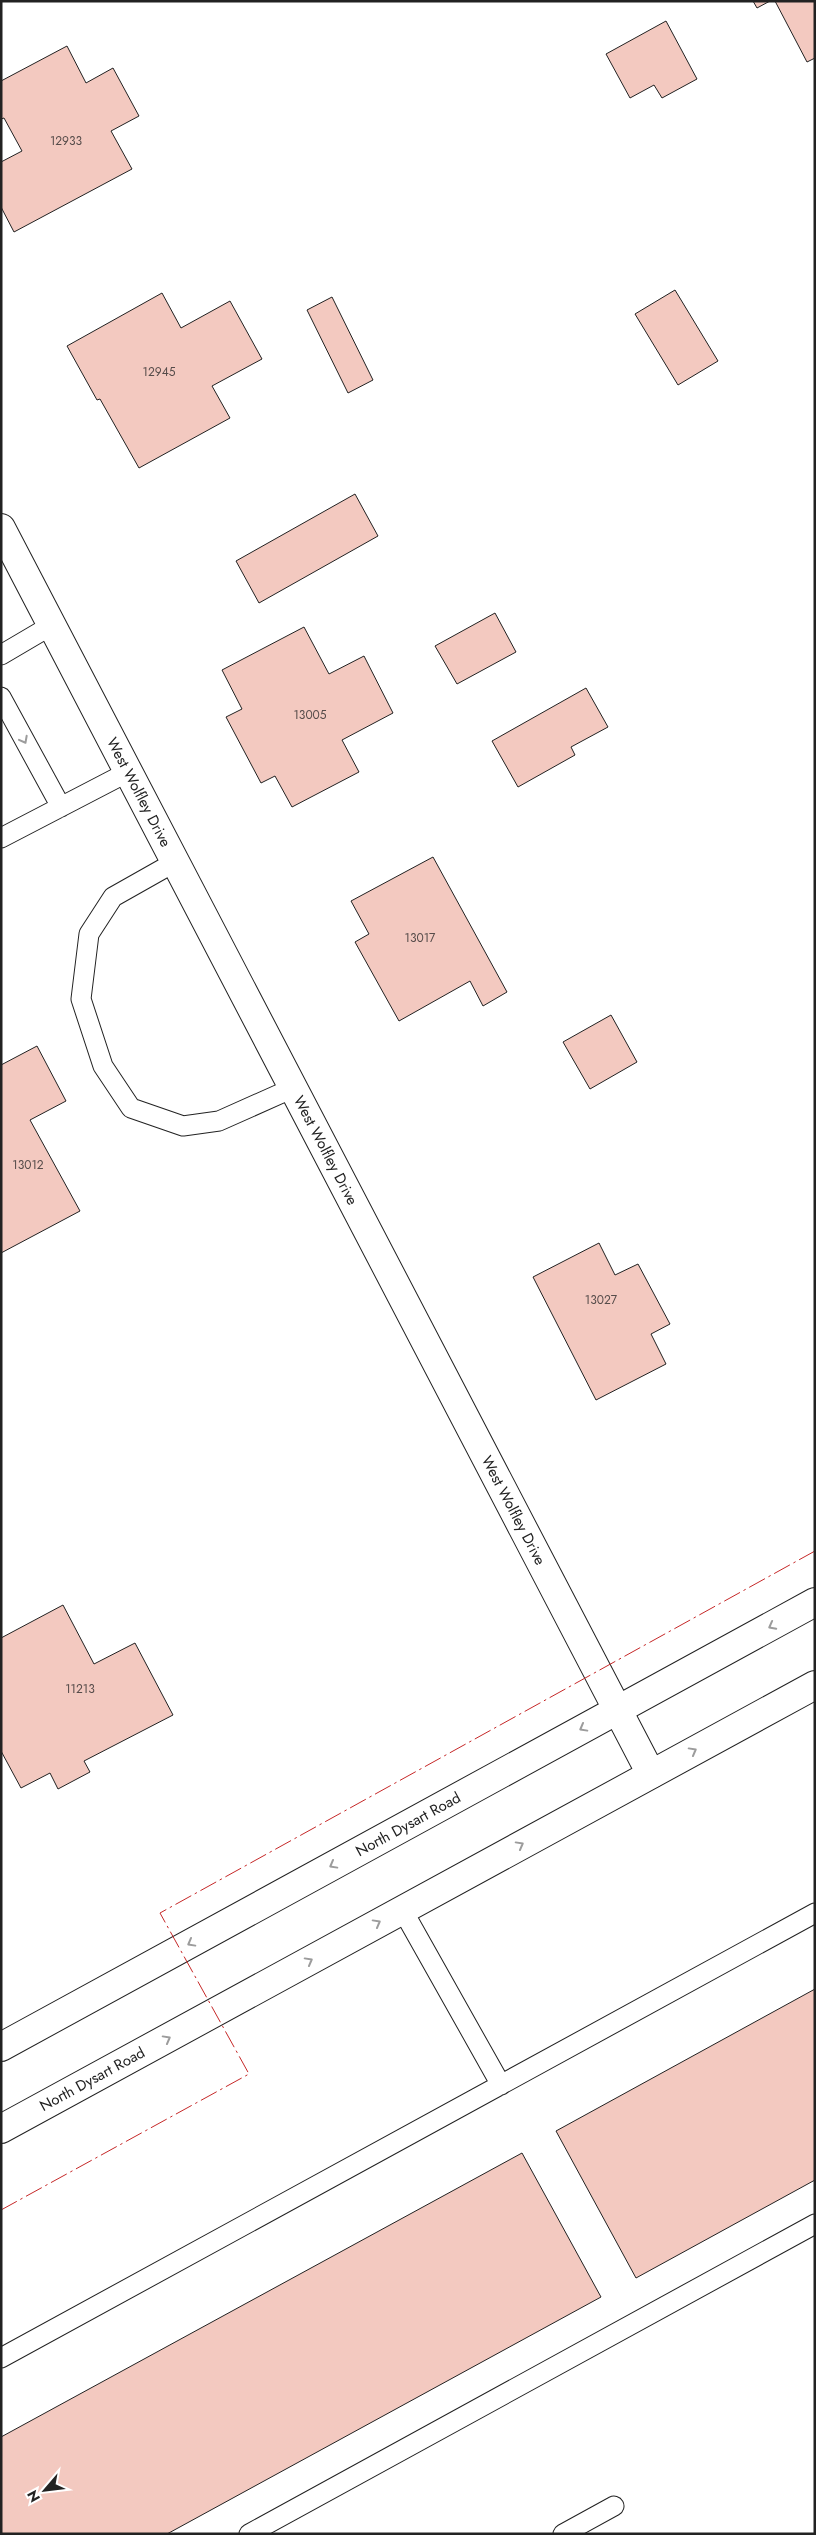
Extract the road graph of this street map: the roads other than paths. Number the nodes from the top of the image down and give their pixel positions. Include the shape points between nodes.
1 (1, 528) edge
2 (52, 625) junction
3 (1, 655) edge
4 (1, 697) edge
5 (128, 772) junction
6 (61, 807) junction
7 (1, 838) edge
8 (175, 862) junction
9 (293, 1088) junction
10 (815, 1602) edge
11 (815, 1685) edge
12 (616, 1710) junction
13 (651, 1774) junction
14 (402, 1909) junction
15 (815, 1913) edge
16 (1, 2047) edge
17 (501, 2085) junction
18 (1, 2130) edge
19 (815, 2224) edge
20 (1, 2358) edge
21 (614, 2506) dead end
22 (249, 2534) edge
23 (563, 2534) edge

1 - 2 main road, West Wolfley Drive
2 - 3 lane
2 - 5 main road, West Wolfley Drive
4 -> 6 lane
5 - 6 lane
5 - 8 main road, West Wolfley Drive
6 - 7 lane
8 - 9 main road, West Wolfley Drive
8 - 9 lane via 113,897 89,934 81,999 103,1066 131,1108 183,1126 219,1121
9 - 12 main road, West Wolfley Drive
10 -> 12 main road, North Dysart Road
13 -> 11 main road, North Dysart Road
12 - 13 main road, West Wolfley Drive
12 -> 16 main road, North Dysart Road
14 -> 13 main road, North Dysart Road
14 - 17 lane
18 -> 14 main road, North Dysart Road
15 - 17 lane
17 - 20 lane
19 - 22 lane
21 - 23 lane

